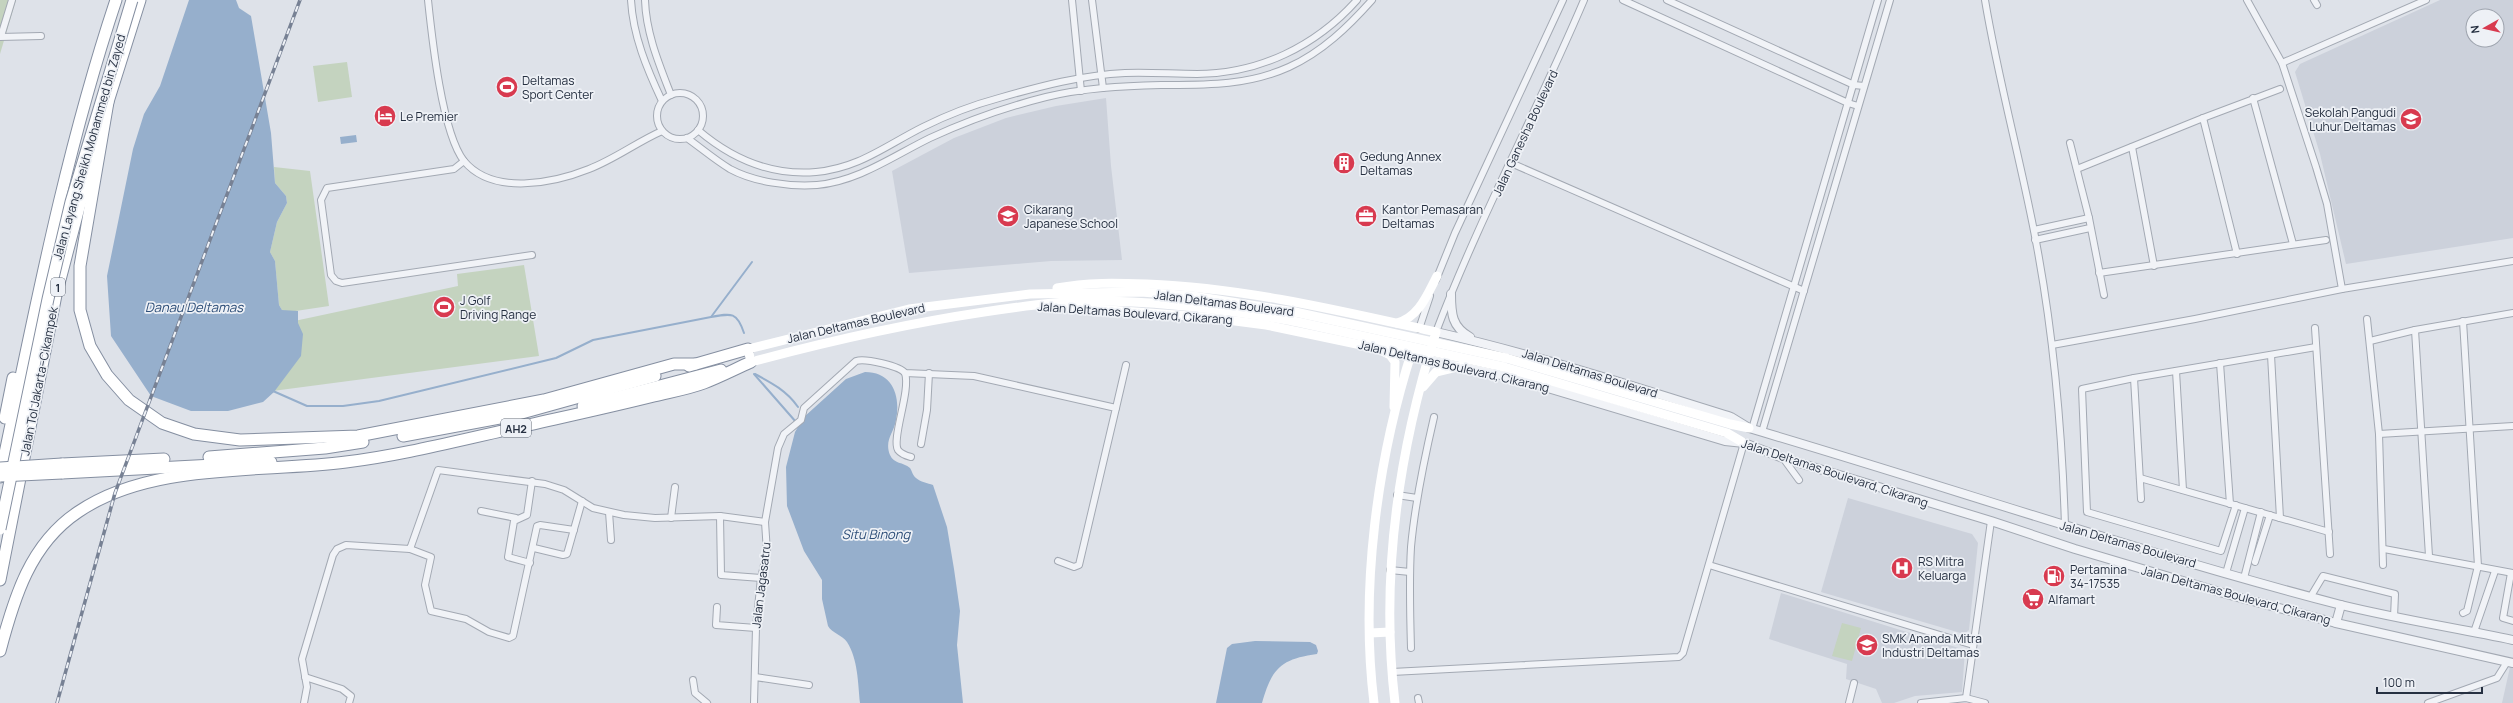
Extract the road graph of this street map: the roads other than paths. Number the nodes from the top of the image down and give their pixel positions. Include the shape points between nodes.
1 (12, 0) edge
2 (116, 0) edge
3 (126, 0) edge
4 (132, 0) edge
5 (140, 0) edge
6 (428, 0) edge
7 (631, 0) edge
8 (645, 0) edge
9 (1072, 0) edge
10 (1092, 0) edge
11 (1356, 0) edge
12 (1372, 0) edge
13 (1563, 0) edge
14 (1584, 0) edge
15 (1623, 0) edge
16 (1667, 0) edge
17 (1878, 0) edge
18 (1890, 0) edge
19 (1984, 0) edge
20 (2247, 0) edge
21 (2426, 0) edge
22 (41, 36) dead end
23 (0, 37) edge
24 (2282, 63) junction
25 (1101, 75) junction
26 (1080, 77) junction
27 (1854, 85) junction
28 (1864, 86) junction
29 (1103, 88) junction
30 (2280, 89) dead end
31 (1081, 91) junction
32 (671, 95) junction
33 (2252, 98) junction
34 (662, 101) junction
35 (108, 102) junction
36 (1848, 103) junction
37 (1858, 106) junction
38 (2203, 118) junction
39 (698, 130) junction
40 (662, 131) junction
41 (687, 138) junction
42 (2070, 143) dead end
43 (2132, 147) junction
44 (464, 161) junction
45 (1511, 163) junction
46 (2077, 169) junction
47 (2089, 218) junction
48 (2090, 228) junction
49 (2034, 230) junction
50 (2036, 240) junction
51 (2326, 240) dead end
52 (2293, 244) junction
53 (2237, 254) junction
54 (532, 255) dead end
55 (2513, 261) edge
56 (2154, 266) junction
57 (2099, 273) junction
58 (1437, 276) junction
59 (1794, 289) junction
60 (2342, 289) junction
61 (1804, 291) junction
62 (1030, 294) junction
63 (1450, 294) junction
64 (2104, 295) dead end
65 (35, 302) junction
66 (1031, 305) junction
67 (2513, 313) edge
68 (1294, 316) junction
69 (2367, 319) dead end
70 (2462, 322) junction
71 (1395, 323) junction
72 (2315, 328) dead end
73 (1419, 329) junction
74 (2415, 330) junction
75 (1436, 332) junction
76 (2370, 341) junction
77 (1478, 342) junction
78 (2052, 344) junction
79 (1371, 346) junction
80 (2316, 347) junction
81 (748, 349) junction
82 (1411, 355) junction
83 (2271, 355) junction
84 (1428, 359) junction
85 (751, 362) junction
86 (1505, 362) junction
87 (2220, 363) junction
88 (695, 364) junction
89 (1126, 364) dead end
90 (1461, 366) junction
91 (2176, 371) junction
92 (905, 373) junction
93 (929, 374) junction
94 (2134, 378) junction
95 (1420, 393) junction
96 (1116, 408) junction
97 (1434, 417) dead end
98 (1394, 419) junction
99 (2513, 426) edge
100 (1750, 428) junction
101 (2469, 429) junction
102 (2421, 431) junction
103 (1762, 432) junction
104 (2379, 434) junction
105 (0, 442) edge
106 (1744, 443) junction
107 (921, 444) dead end
108 (911, 457) dead end
109 (1783, 458) junction
110 (275, 465) junction
111 (0, 468) edge
112 (62, 468) junction
113 (0, 477) edge
114 (2140, 478) junction
115 (1799, 480) dead end
116 (532, 481) junction
117 (675, 487) dead end
118 (2183, 490) junction
119 (1397, 495) junction
120 (0, 498) edge
121 (1417, 498) junction
122 (2141, 499) dead end
123 (582, 501) junction
124 (2233, 504) junction
125 (2245, 508) junction
126 (481, 511) dead end
127 (610, 512) junction
128 (2261, 512) junction
129 (2270, 515) junction
130 (720, 516) junction
131 (516, 518) junction
132 (671, 518) junction
133 (2280, 518) junction
134 (1991, 521) junction
135 (765, 522) junction
136 (2065, 526) junction
137 (0, 529) edge
138 (574, 530) junction
139 (2329, 532) junction
140 (611, 540) dead end
141 (534, 548) junction
142 (410, 549) junction
143 (2384, 549) junction
144 (2330, 554) dead end
145 (2429, 556) junction
146 (1058, 561) dead end
147 (2255, 562) dead end
148 (530, 563) junction
149 (1709, 565) junction
150 (2383, 565) dead end
151 (2478, 566) junction
152 (1390, 570) junction
153 (2495, 570) junction
154 (1410, 572) junction
155 (2226, 573) junction
156 (2512, 573) edge
157 (761, 578) junction
158 (2244, 578) junction
159 (0, 580) edge
160 (2311, 596) junction
161 (2341, 605) junction
162 (718, 606) dead end
163 (2463, 613) dead end
164 (2394, 616) junction
165 (2513, 622) edge
166 (2336, 623) junction
167 (756, 628) junction
168 (1390, 632) junction
169 (2474, 632) junction
170 (1370, 633) junction
171 (2513, 640) edge
172 (1972, 645) junction
173 (1411, 648) dead end
174 (0, 651) edge
175 (2510, 662) edge
176 (1392, 672) junction
177 (305, 677) junction
178 (755, 677) junction
179 (693, 680) dead end
180 (1854, 683) dead end
181 (809, 685) dead end
182 (1966, 698) junction
183 (304, 703) edge
184 (349, 703) edge
185 (706, 703) edge
186 (754, 703) edge
187 (1374, 703) edge
188 (1395, 703) edge
189 (1849, 703) edge
190 (1921, 703) edge
191 (1985, 703) edge
192 (2428, 703) edge

1 - 23 street
2 - 65 highway, Jalan Tol Jakarta–Cikampek / 1 via 84,106
3 - 120 highway, Jalan Layang Sheikh Mohammed bin Zayed / 1, bridge via 64,208
4 - 137 highway, Jalan Layang Sheikh Mohammed bin Zayed / 1, bridge via 71,202
5 - 35 highway, Jalan Tol Jakarta–Cikampek / 1
6 - 44 street via 448,126 454,144
7 - 34 street via 637,40
8 - 32 street via 650,36
9 - 26 street
10 - 25 street
11 - 25 street via 1341,17 1311,41 1259,64 1228,72
12 - 29 street via 1349,26 1318,51 1289,67 1261,77 1230,84
13 - 58 street, Jalan Ganesha Boulevard
14 - 45 street, Jalan Ganesha Boulevard
15 - 36 street
16 - 27 street
17 - 27 street
18 - 28 street
19 - 49 street
20 - 24 street
21 - 24 street
22 - 23 street
24 - 60 street via 2327,204
25 - 26 street
25 - 29 street
26 - 31 street
26 - 39 street via 961,110 922,128 864,161 820,172 789,172 763,168 739,159
27 - 28 street
27 - 36 street
28 - 37 street
29 - 31 street
30 - 33 street
31 - 41 street via 1001,110 929,139 866,172 817,185 789,184 730,169
32 - 34 street
32 - 39 street via 685,94 698,102 703,116
33 - 38 street
33 - 52 street
34 - 40 street via 656,114 657,123
35 - 88 highway via 80,266 80,310 90,346 107,375 129,400 162,423 194,434 233,440 358,436 544,400 674,364
35 - 159 highway, Jalan Tol Jakarta–Cikampek / 1 via 56,295
36 - 37 street
36 - 59 street
37 - 61 street
38 - 43 street
38 - 53 street
39 - 41 street
40 - 41 street via 673,139
40 - 44 street via 591,169 549,181 522,184 506,182 481,174
42 - 46 street
43 - 46 street
43 - 56 street
44 - 54 street via 454,169 327,188 321,200 331,275 342,283
45 - 59 street
45 - 63 street, Jalan Ganesha Boulevard
46 - 47 street
47 - 48 street
47 - 49 street
48 - 50 street
48 - 57 street
49 - 50 street
50 - 78 street
51 - 52 street
52 - 53 street
53 - 56 street
55 - 60 street
56 - 57 street
57 - 64 street
58 - 71 main road via 1418,310 1407,320
58 - 73 street, Jalan Ganesha Boulevard
59 - 61 street
59 - 100 street
60 - 78 street via 2195,319
61 - 103 street
62 - 68 main road, Jalan Deltamas Boulevard via 1141,292 1214,299
62 - 71 main road, Jalan Deltamas Boulevard, Cikarang / AH2 via 1076,284 1167,285 1228,290 1297,301
62 - 81 main road, Jalan Deltamas Boulevard / AH2 via 909,309
63 - 75 street, Jalan Ganesha Boulevard
63 - 77 street via 1454,324 1461,332
65 - 105 highway via 26,323
65 - 113 highway, Jalan Tol Jakarta–Cikampek / 1
66 - 68 main road, Jalan Deltamas Boulevard via 1082,301 1141,302
66 - 79 main road, Jalan Deltamas Boulevard, Cikarang / AH2 via 1204,317 1266,325
66 - 85 main road, Jalan Deltamas Boulevard / AH2 via 910,323
67 - 70 street
68 - 86 main road, Jalan Deltamas Boulevard, bridge
69 - 76 street
70 - 74 street
70 - 101 street
71 - 73 main road, Jalan Deltamas Boulevard, Cikarang / AH2
72 - 80 street
73 - 75 main road, Jalan Deltamas Boulevard, Cikarang
73 - 82 main road
74 - 76 street
74 - 102 street
75 - 77 street, Jalan Deltamas Boulevard
75 - 84 main road
76 - 104 street
77 - 100 street, Jalan Deltamas Boulevard via 1558,363 1732,417
78 - 136 street via 2061,435
79 - 82 main road, Jalan Deltamas Boulevard, Cikarang / AH2
79 - 98 main road via 1390,355 1395,362
80 - 83 street
80 - 139 street
81 - 85 main road
81 - 88 highway, AH2
82 - 84 main road, Jalan Deltamas Boulevard, Cikarang
82 - 98 main road
83 - 87 street
83 - 133 street
84 - 90 street, Jalan Deltamas Boulevard, Cikarang
84 - 95 main road
85 - 110 highway, AH2 via 702,384 430,447 347,462
86 - 100 main road, Jalan Deltamas Boulevard
86 - 106 main road, Jalan Deltamas Boulevard via 1727,433
87 - 91 street
87 - 124 street
88 - 112 highway, AH2 via 511,416 438,430 325,448
89 - 96 street
90 - 95 main road via 1436,372 1426,381
90 - 106 street, Jalan Deltamas Boulevard, Cikarang via 1515,378 1725,441
91 - 94 street
91 - 118 street
92 - 93 street
92 - 108 street via 904,411 896,445 899,452
92 - 135 street, Jalan Jagasatru via 898,367 867,359 856,361 804,408 801,420 784,434 778,448
93 - 96 street via 974,376
93 - 107 street via 927,410
94 - 114 street
94 - 124 street via 2082,390 2087,511 2221,551
95 - 119 main road
96 - 146 street via 1079,565 1074,567
97 - 121 street
98 - 170 main road via 1383,467 1374,535
99 - 101 street
100 - 103 street, Jalan Deltamas Boulevard
101 - 102 street
101 - 151 street
102 - 104 street
102 - 145 street
103 - 136 street, Jalan Deltamas Boulevard
104 - 143 street
106 - 109 street, Jalan Deltamas Boulevard, Cikarang
106 - 149 street
109 - 115 street
109 - 134 street, Jalan Deltamas Boulevard, Cikarang
110 - 112 highway
110 - 174 highway via 148,482 110,495 77,512 50,537 30,566 13,604
111 - 112 highway, bridge
112 - 113 highway, bridge
114 - 118 street
114 - 122 street
116 - 123 street via 564,490
116 - 131 street via 527,515
116 - 142 street via 438,470
117 - 132 street
118 - 124 street
119 - 121 street
119 - 152 main road
121 - 154 street
123 - 127 street via 593,508
123 - 138 street
124 - 125 street
125 - 128 street
125 - 155 street
126 - 131 street
127 - 132 street
127 - 140 street
128 - 129 street
128 - 158 street
129 - 133 street
129 - 147 street
130 - 132 street
130 - 135 street
130 - 157 street via 721,575
131 - 148 street via 508,559
133 - 139 street
134 - 166 street, Jalan Deltamas Boulevard, Cikarang via 2097,556
134 - 172 street
135 - 157 street, Jalan Jagasatru via 767,552
136 - 155 street, Jalan Deltamas Boulevard
138 - 141 street via 566,555
138 - 141 street via 538,525
139 - 144 street
141 - 148 street
142 - 148 street via 431,557 425,585 431,611 466,619 489,632 509,638 513,636
142 - 177 street via 346,545 333,555 302,659
143 - 145 street
143 - 150 street
145 - 151 street
149 - 172 street
149 - 176 street via 1683,653 1679,657
151 - 153 street
151 - 163 street via 2468,611
152 - 154 street
152 - 168 main road
153 - 156 street
153 - 169 street
154 - 173 street
155 - 158 street, Jalan Deltamas Boulevard
156 - 165 street via 2503,618
157 - 167 street, Jalan Jagasatru
158 - 160 street, Jalan Deltamas Boulevard
160 - 161 street, Jalan Deltamas Boulevard
160 - 164 street via 2323,576 2395,594
161 - 164 street, Jalan Deltamas Boulevard
161 - 166 street
162 - 167 street via 716,625
164 - 169 street, Jalan Deltamas Boulevard
166 - 175 street, Jalan Deltamas Boulevard, Cikarang
167 - 178 street, Jalan Jagasatru
168 - 170 main road
168 - 176 main road
169 - 171 street, Jalan Deltamas Boulevard
170 - 187 main road
172 - 182 street
175 - 192 street via 2497,678
176 - 188 main road
177 - 183 street via 307,690
177 - 184 street via 346,691 351,696
178 - 181 street
178 - 186 street, Jalan Jagasatru
179 - 185 street via 696,693
180 - 189 street
182 - 190 street
182 - 191 street

